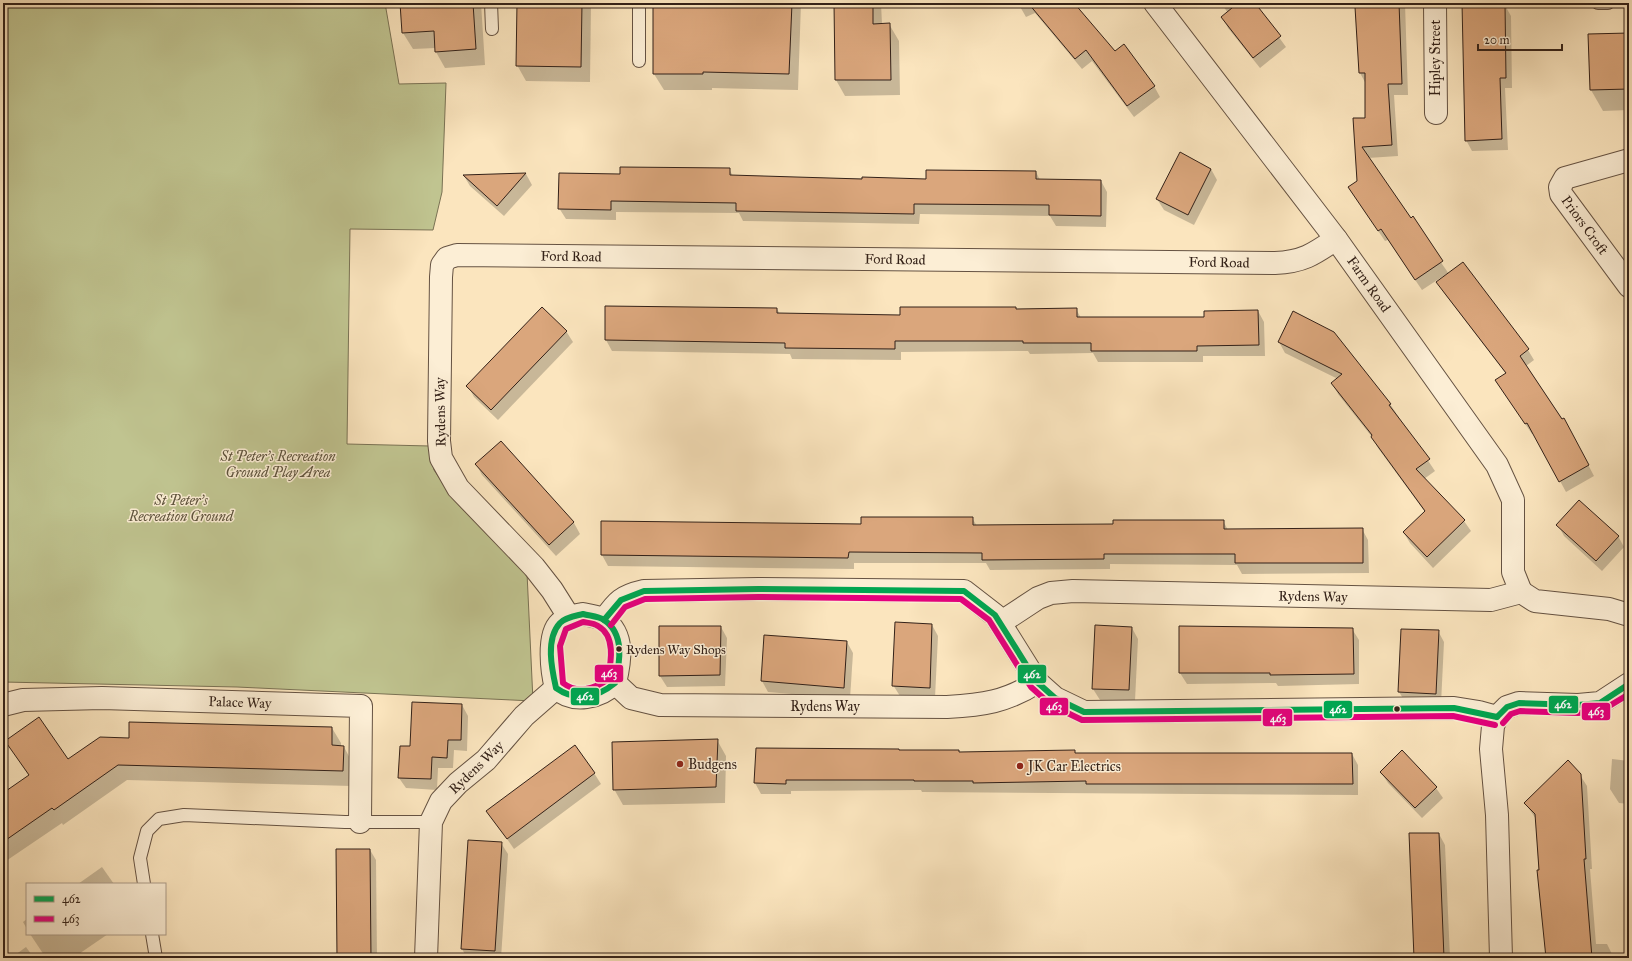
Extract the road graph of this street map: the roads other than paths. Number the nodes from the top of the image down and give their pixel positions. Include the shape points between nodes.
1 (491, 3) edge
2 (639, 3) edge
3 (1155, 3) edge
4 (1435, 3) edge
5 (1598, 3) edge
6 (1608, 3) edge
7 (492, 29) dead end
8 (639, 61) dead end
9 (1436, 113) dead end
10 (1629, 160) edge
11 (1336, 239) junction
12 (447, 258) joint
13 (1629, 286) edge
14 (1520, 592) junction
15 (1629, 615) edge
16 (569, 617) junction
17 (604, 620) junction
18 (1000, 623) junction
19 (1037, 682) junction
20 (615, 683) junction
21 (1629, 684) edge
22 (556, 688) junction
23 (3, 705) edge
24 (1497, 717) junction
25 (360, 822) junction
26 (430, 822) junction
27 (144, 883) edge
28 (152, 935) edge
29 (156, 958) edge
30 (426, 958) edge
31 (1501, 958) edge

1 - 7 lane
2 - 8 lane
3 - 11 street, Farm Road
4 - 9 street, Hipley Street
5 - 6 lane
10 - 13 street, Priors Croft via 1574,174 1564,178 1560,187 1561,194
11 - 12 street, Ford Road via 1311,256 1296,262 1275,263 465,255
11 - 14 street, Farm Road via 1497,465 1513,500 1513,572
12 - 16 street, Rydens Way via 442,265 441,278 441,458 458,488 534,567
14 - 15 street via 1535,601 1609,609
14 - 18 street, Rydens Way via 1491,600 1073,591 1050,593 1038,598
16 - 17 street via 583,614
16 - 22 street via 558,624 553,636 551,651
17 - 18 street via 614,605 626,595 644,591 758,589 964,591 995,615
17 - 20 street via 619,640 620,656
18 - 19 street
19 - 20 street, Rydens Way via 1021,693 1000,701 974,706 947,707 660,704 631,698
19 - 24 street via 1055,698 1084,712 1454,708
20 - 22 street via 597,696 583,698 569,696
21 - 24 street via 1600,703 1519,703 1507,707
22 - 26 street, Rydens Way via 524,716 486,760 441,801
23 - 25 street, Palace Way via 22,700 102,698 361,706
24 - 31 street via 1493,726 1491,749 1497,815
25 - 26 lane
25 - 27 lane via 184,815 159,818 148,831 140,858
26 - 30 street, Rydens Way
28 - 29 lane

